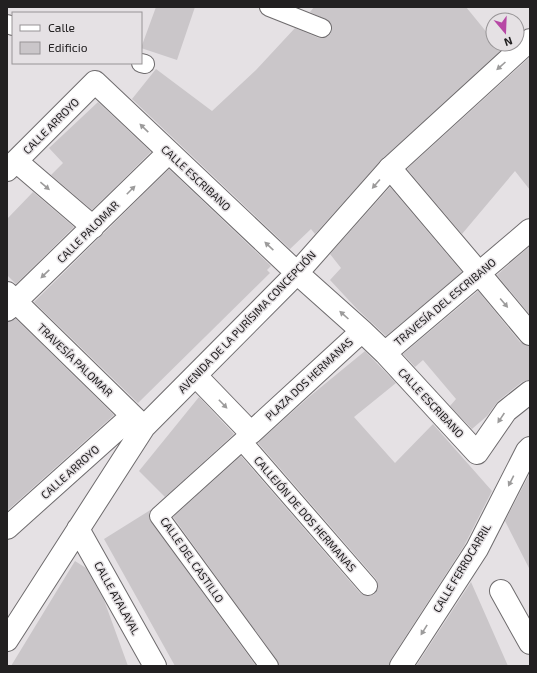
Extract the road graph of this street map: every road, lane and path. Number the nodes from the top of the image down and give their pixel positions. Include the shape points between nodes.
1 (269, 7) edge
2 (322, 28) dead end
3 (530, 40) edge
4 (95, 82) joint
5 (168, 152) junction
6 (11, 165) edge
7 (390, 168) junction
8 (93, 227) junction
9 (530, 230) edge
10 (297, 273) junction
11 (479, 273) junction
12 (10, 302) edge
13 (362, 331) junction
14 (530, 334) edge
15 (385, 353) junction
16 (196, 376) junction
17 (530, 392) edge
18 (138, 422) junction
19 (246, 437) junction
20 (530, 448) edge
21 (7, 528) edge
22 (78, 529) junction
23 (368, 586) dead end
24 (501, 591) dead end
25 (7, 640) edge
26 (530, 643) edge
27 (155, 666) edge
28 (269, 666) edge
29 (401, 666) edge

1 - 2 lane
3 -> 7 street, AVENIDA DE LA PURÍSIMA CONCEPCIÓN
5 -> 4 street, CALLE ESCRIBANO
4 - 6 street, CALLE ARROYO
8 -> 5 street, CALLE PALOMAR
10 -> 5 street, CALLE ESCRIBANO
6 -> 8 street
7 -> 10 street, AVENIDA DE LA PURÍSIMA CONCEPCIÓN
7 - 11 street
8 -> 12 street, CALLE PALOMAR
9 - 11 street, TRAVESÍA DEL ESCRIBANO
13 -> 10 street, PLAZA DOS HERMANAS
10 - 16 street, AVENIDA DE LA PURÍSIMA CONCEPCIÓN
11 -> 14 street
11 - 15 street, TRAVESÍA DEL ESCRIBANO
12 - 18 street, TRAVESÍA PALOMAR
13 - 15 street, TRAVESÍA DEL ESCRIBANO
13 - 19 street, PLAZA DOS HERMANAS
17 -> 15 street, CALLE ESCRIBANO via 506,411 477,453
16 - 18 street, AVENIDA DE LA PURÍSIMA CONCEPCIÓN
16 -> 19 street
18 - 21 street, CALLE ARROYO
18 - 22 street, AVENIDA DE LA PURÍSIMA CONCEPCIÓN
19 - 23 lane, CALLEJÓN DE DOS HERMANAS
19 - 28 lane, CALLE DEL CASTILLO via 159,516
20 -> 29 street, CALLE FERROCARRIL via 476,549
22 - 25 street, AVENIDA DE LA PURÍSIMA CONCEPCIÓN
22 - 27 street, CALLE ATALAYAL
24 - 26 street

